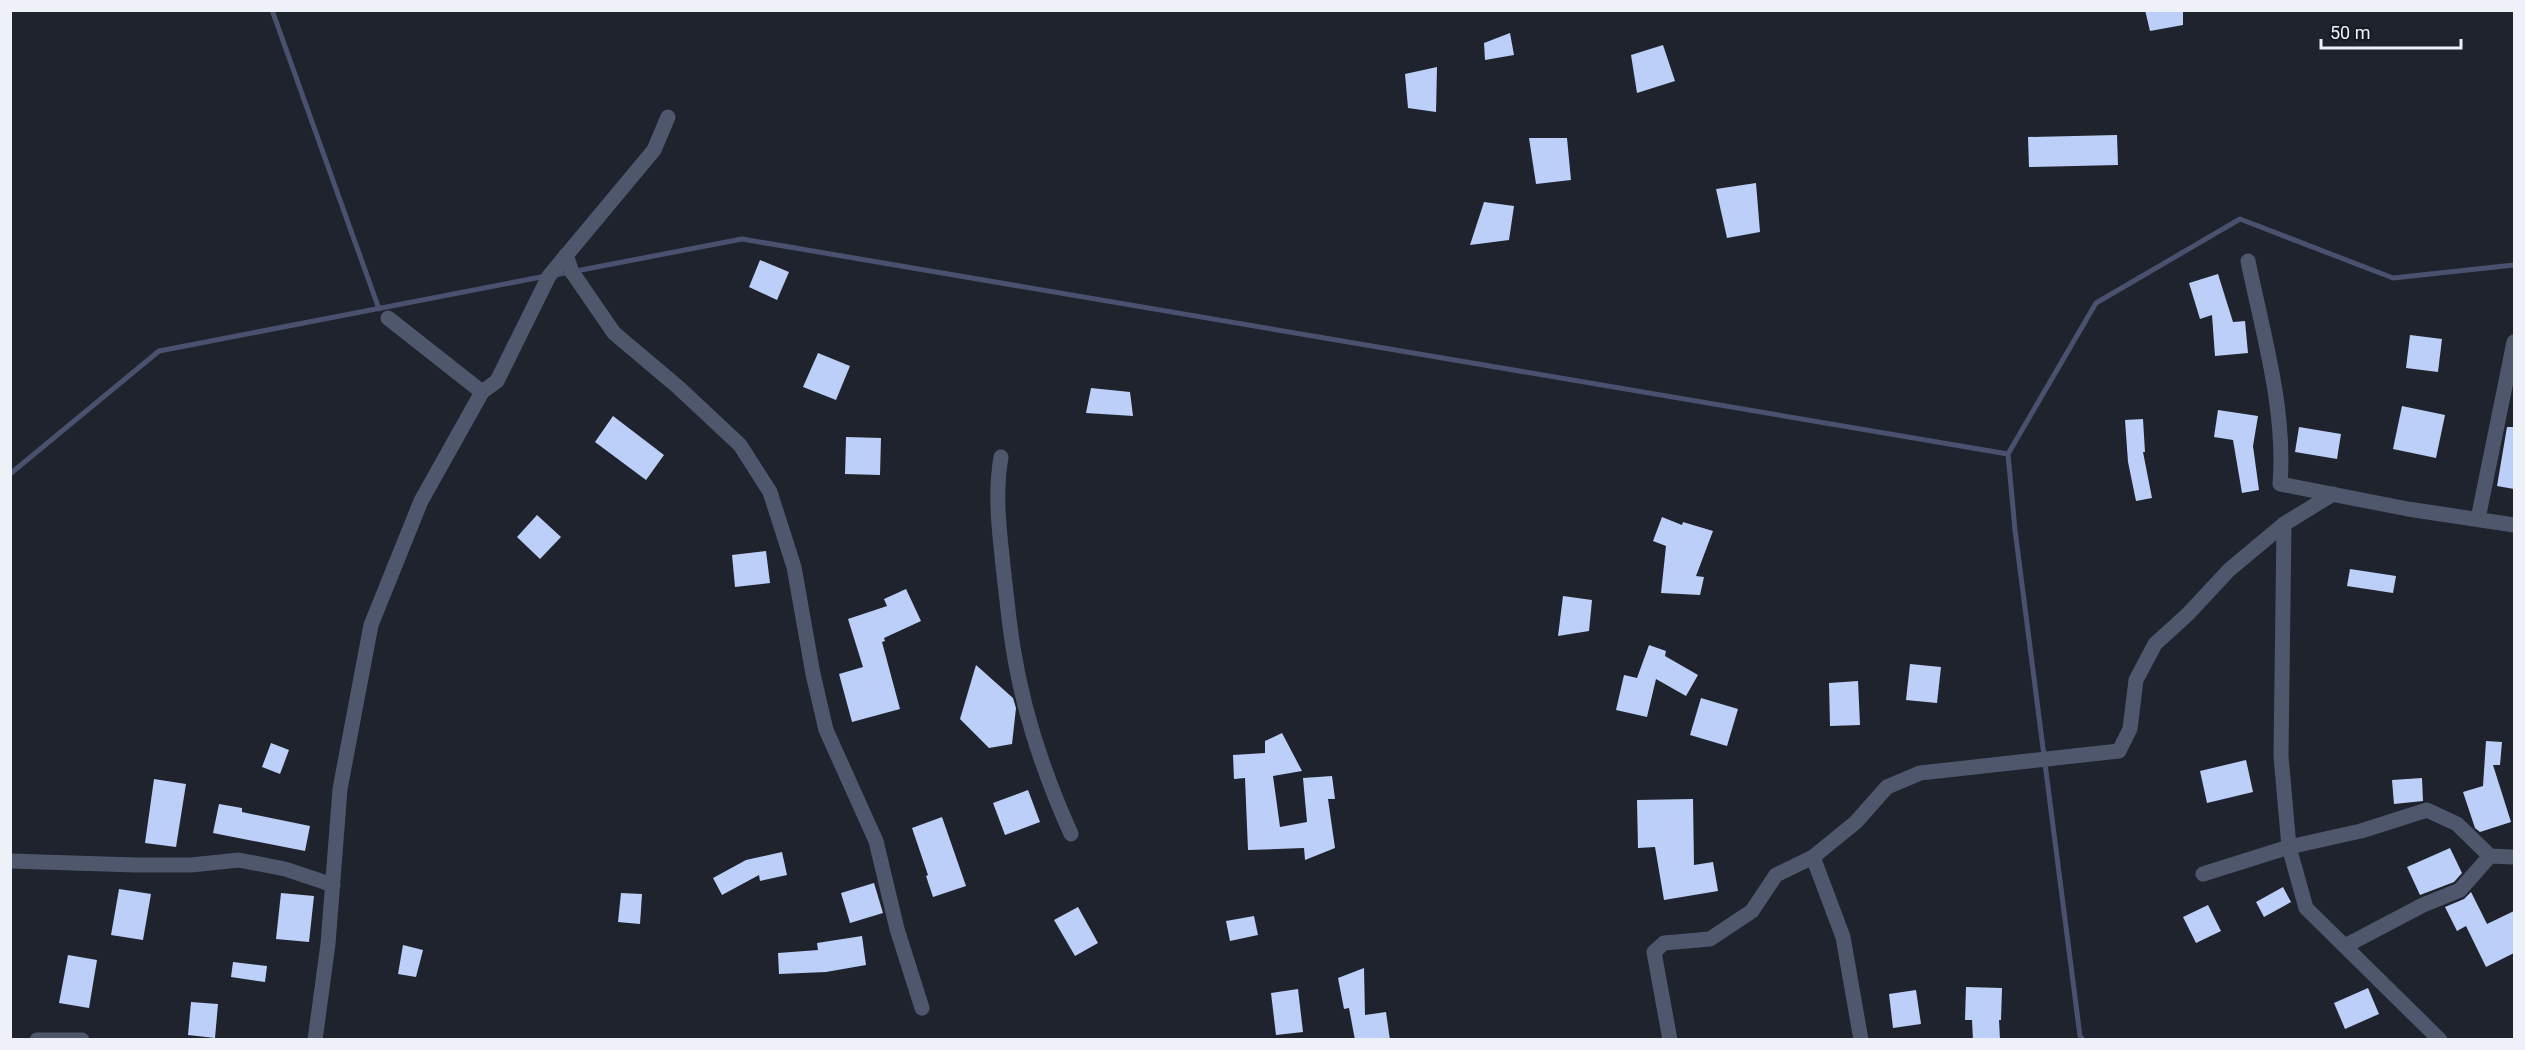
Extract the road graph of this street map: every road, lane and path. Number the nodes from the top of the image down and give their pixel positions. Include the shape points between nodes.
1 (668, 117) dead end
2 (566, 255) junction
3 (2248, 261) dead end
4 (388, 318) dead end
5 (2514, 342) edge
6 (482, 392) junction
7 (1001, 457) dead end
8 (2333, 494) junction
9 (2478, 519) junction
10 (2284, 524) junction
11 (2514, 525) edge
12 (1071, 834) dead end
13 (2289, 847) junction
14 (2490, 856) junction
15 (1813, 857) junction
16 (2514, 857) edge
17 (10, 861) edge
18 (2203, 874) dead end
19 (333, 885) junction
20 (2345, 946) junction
21 (922, 1008) dead end
22 (37, 1040) edge
23 (82, 1040) edge
24 (315, 1040) edge
25 (1670, 1040) edge
26 (1861, 1040) edge
27 (2440, 1040) edge

1 - 2 street via 654,150
2 - 6 street via 549,276 497,381
2 - 21 street via 572,272 614,333 740,445 770,492 794,567 826,730 876,841 897,929
3 - 8 street via 2274,391 2282,456 2280,484
4 - 6 street
5 - 9 street
6 - 19 street via 421,501 371,624 340,789
7 - 12 street via 998,520 1013,648 1046,776
8 - 9 street
8 - 10 street
9 - 11 street
10 - 13 street via 2281,756
10 - 15 street via 2229,570 2155,644 2136,680 2130,729 2119,751 1920,773 1887,787 1856,822
13 - 14 street via 2361,831 2427,810 2457,824
13 - 18 street
13 - 20 street via 2306,908
14 - 16 street
14 - 20 street via 2460,890
15 - 25 street via 1776,875 1752,911 1710,939 1664,944 1654,952
15 - 26 street via 1843,937
17 - 19 street via 169,865 239,860 285,869
19 - 24 street
20 - 27 street
22 - 23 street

